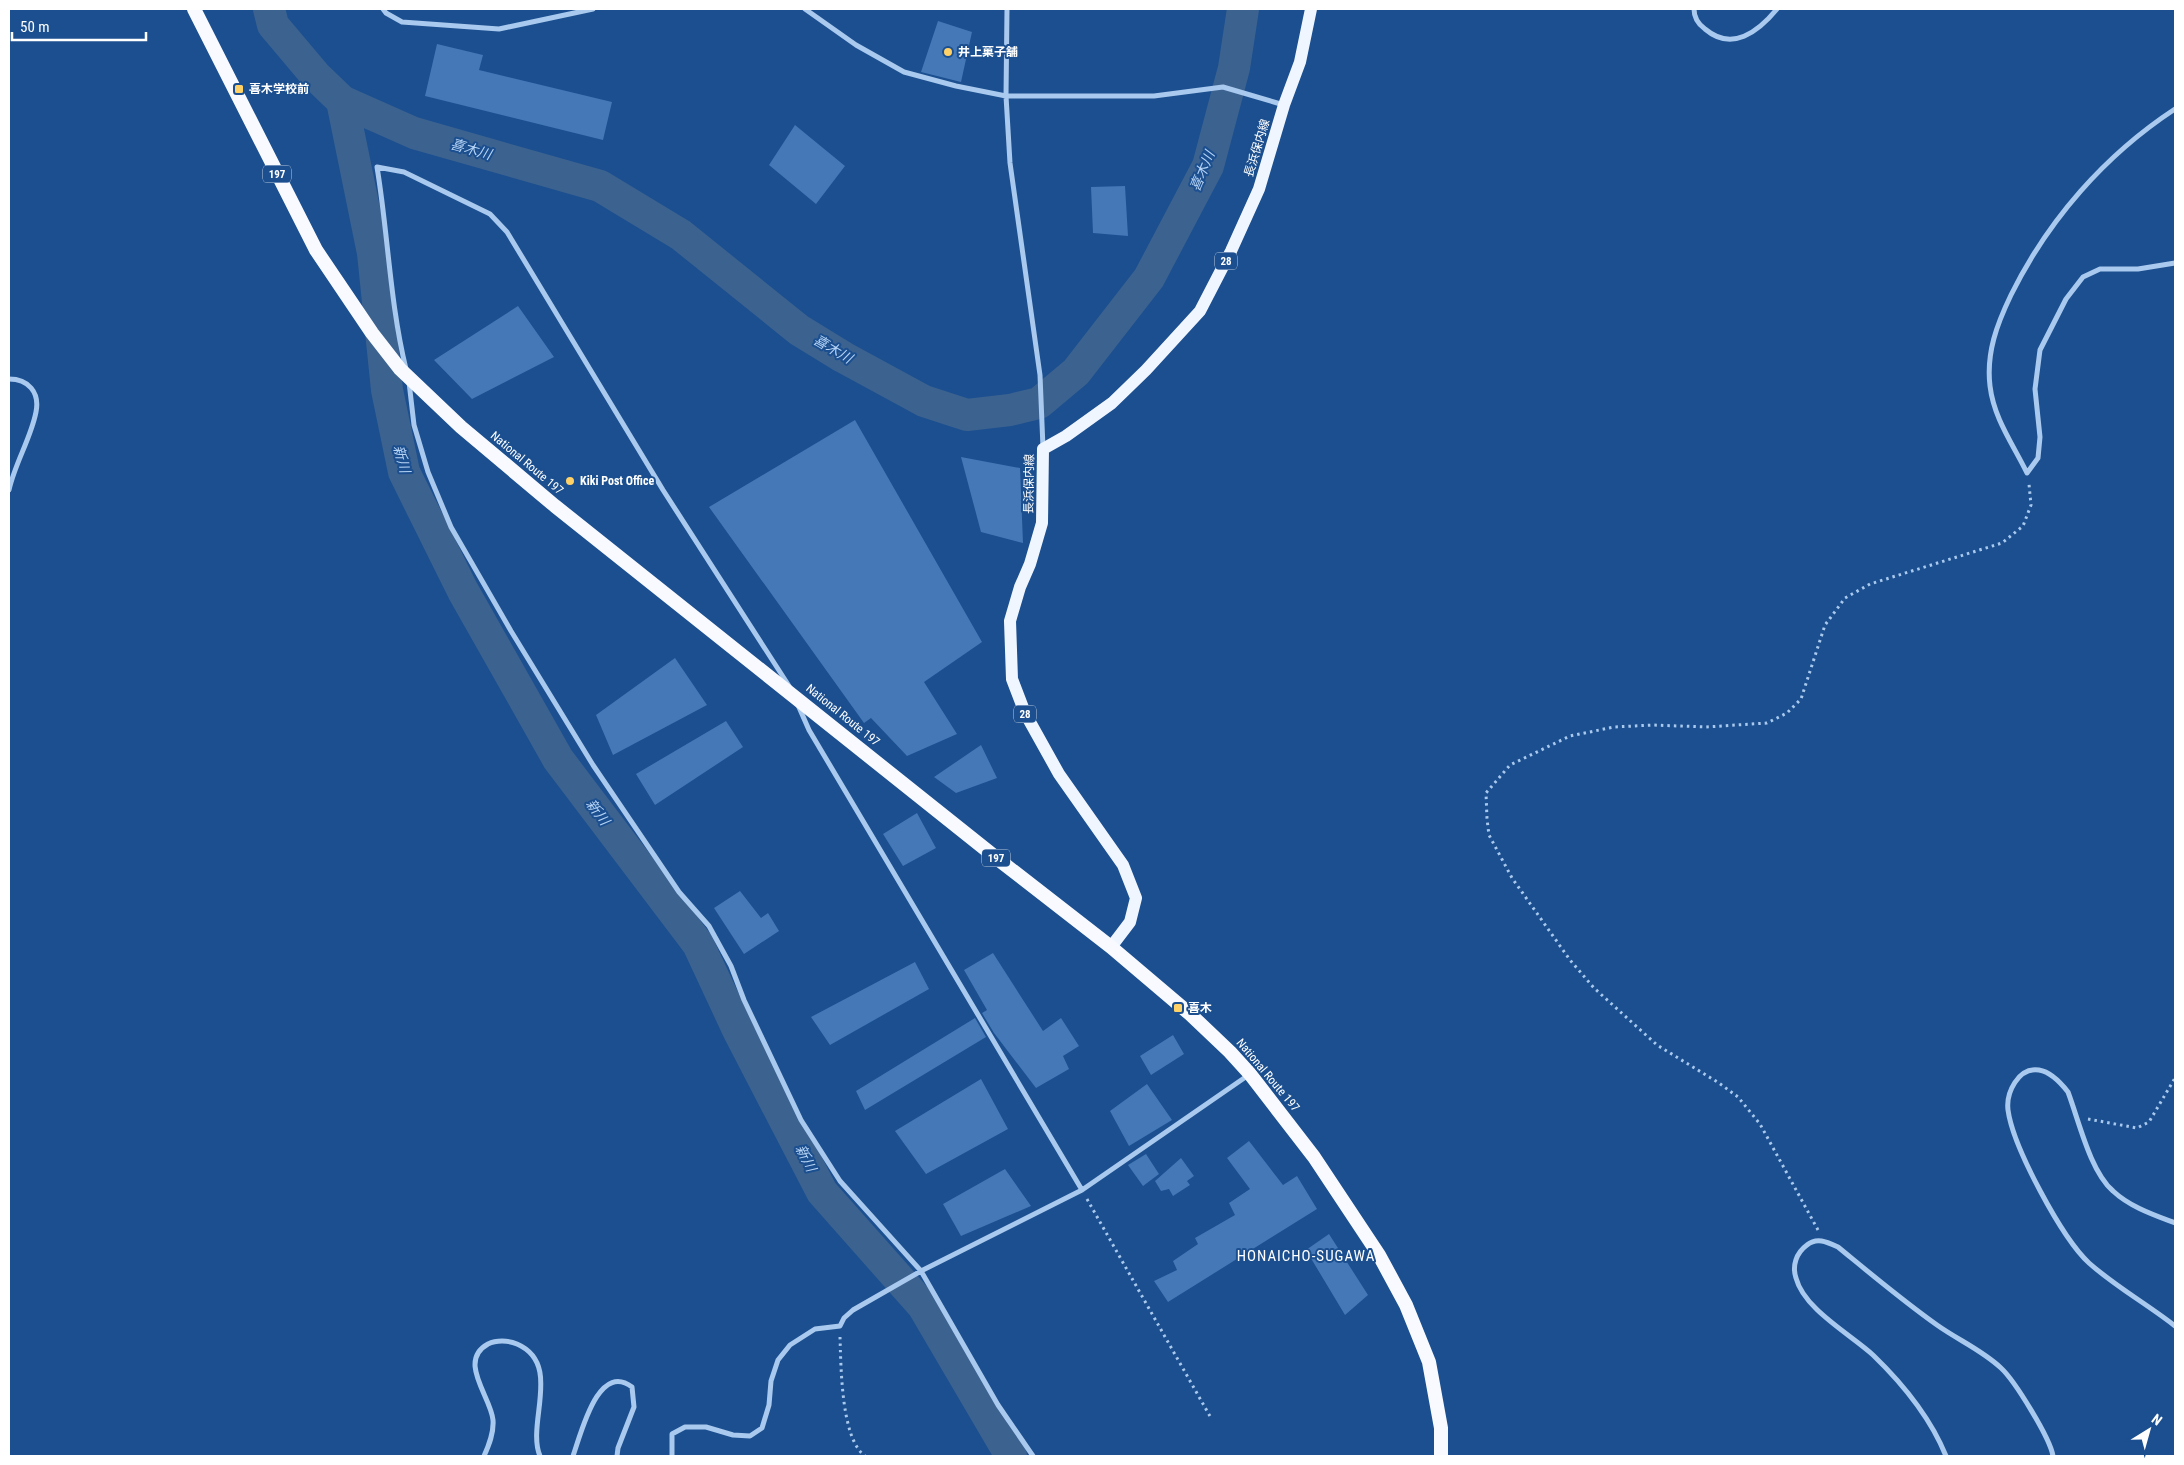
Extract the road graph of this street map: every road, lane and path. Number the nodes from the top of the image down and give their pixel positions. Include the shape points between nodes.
1 (194, 9) edge
2 (384, 9) edge
3 (592, 9) edge
4 (805, 9) edge
5 (1007, 9) edge
6 (1311, 9) edge
7 (1694, 9) edge
8 (1778, 9) edge
9 (1006, 96) junction
10 (1280, 104) junction
11 (2175, 109) edge
12 (2175, 263) edge
13 (404, 373) junction
14 (9, 379) edge
15 (1042, 443) junction
16 (2027, 473) junction
17 (9, 490) edge
18 (794, 695) junction
19 (1111, 947) junction
20 (1250, 1074) junction
21 (2175, 1078) edge
22 (2077, 1117) junction
23 (1082, 1190) junction
24 (2175, 1223) edge
25 (1824, 1240) junction
26 (922, 1271) junction
27 (840, 1326) junction
28 (2175, 1326) edge
29 (1211, 1418) dead end
30 (484, 1456) edge
31 (540, 1456) edge
32 (573, 1456) edge
33 (617, 1456) edge
34 (672, 1456) edge
35 (865, 1456) edge
36 (1032, 1456) edge
37 (1441, 1456) edge
38 (1946, 1456) edge
39 (2053, 1456) edge

1 - 13 highway, National Route 197 / 197 via 316,250 372,333
2 - 3 street via 402,22 499,29
4 - 9 street via 856,45 904,72
5 - 9 street
6 - 10 main road, 長浜保内線 / 28 via 1300,62
7 - 8 street via 1699,24 1714,37 1727,40 1764,26
9 - 10 street via 1154,96 1223,87
9 - 15 street via 1010,163 1040,375
10 - 15 main road, 長浜保内線 / 28 via 1259,189 1200,311 1112,403 1066,436
11 - 16 street via 2100,170 2059,215 2026,266 1997,324 1991,344 1990,385 1996,415
12 - 16 street via 2138,269 2100,269 2082,277 2066,299 2040,350 2036,389 2040,437 2038,458
13 - 18 highway, National Route 197 / 197 via 461,427 555,506
13 - 18 street via 377,167 404,172 490,214 506,232 663,490
13 - 26 street via 414,425 428,472 451,527 592,765 679,892 709,926 731,966 801,1120 840,1181
14 - 17 street via 26,382 35,391 37,410
15 - 19 main road, 長浜保内線 / 28 via 1042,523 1010,621 1012,679 1024,713 1059,774 1123,865 1136,898 1130,922
16 - 25 path via 2031,505 2023,526 2002,543 1870,584 1845,598 1825,625 1801,699 1787,713 1767,723 1614,727 1570,736 1510,765 1486,793 1490,835 1512,878 1570,960 1594,988 1658,1045 1738,1097 1760,1124
18 - 19 highway, National Route 197 / 197
18 - 23 street via 809,730
19 - 20 highway, National Route 197 / 197 via 1190,1014
20 - 23 street
20 - 37 highway, National Route 197 / 197 via 1314,1157 1380,1255 1406,1305 1429,1362 1441,1428
21 - 22 path via 2149,1122 2137,1128
22 - 24 street via 2092,1159 2113,1191 2142,1210
22 - 28 street via 2062,1084 2038,1070 2016,1080 2009,1094 2008,1109 2026,1159 2046,1201 2075,1248 2103,1275
23 - 26 street
23 - 29 path
25 - 38 street via 1811,1242 1794,1262 1796,1279 1804,1294 1816,1309 1855,1339 1894,1378 1915,1403
25 - 39 street via 1838,1247 1937,1325 2000,1367 2047,1440
26 - 27 street via 853,1310
26 - 36 street via 998,1405
27 - 34 street via 815,1329 790,1345 778,1360 762,1428 750,1436 706,1427 685,1427 672,1434
27 - 35 path via 842,1384 851,1438
30 - 31 street via 492,1436 493,1420 489,1402 477,1380 475,1362 482,1348 492,1342 508,1341 519,1345 538,1363 542,1387 537,1438
32 - 33 street via 589,1411 603,1388 619,1380 632,1386 634,1407

